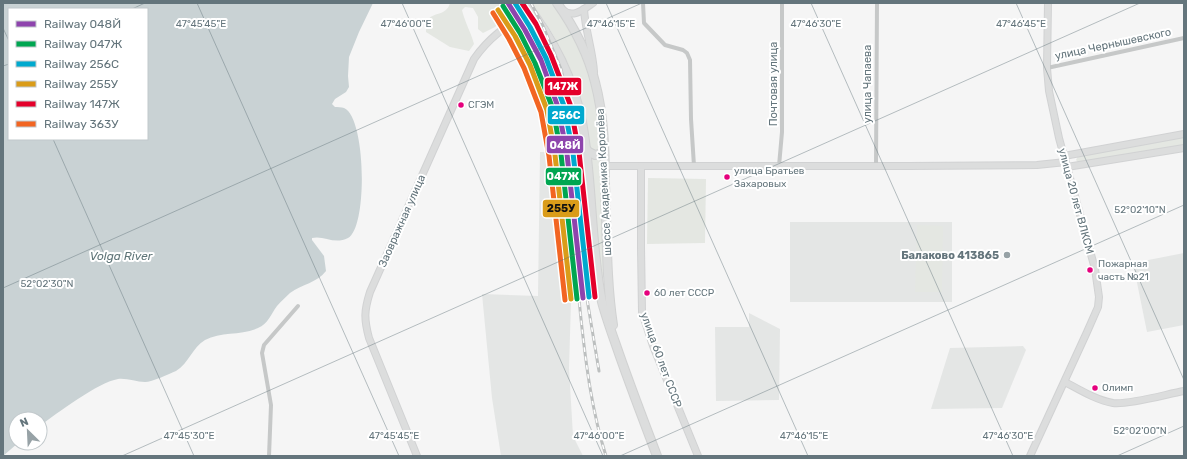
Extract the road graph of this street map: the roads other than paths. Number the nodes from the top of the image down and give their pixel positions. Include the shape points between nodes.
1 (525, 3) edge
2 (593, 3) edge
3 (643, 3) edge
4 (782, 3) edge
5 (877, 3) edge
6 (1048, 3) edge
7 (560, 6) edge
8 (584, 9) junction
9 (531, 10) junction
10 (1184, 38) edge
11 (1047, 68) junction
12 (595, 82) junction
13 (1184, 134) edge
14 (585, 148) junction
15 (1184, 148) edge
16 (604, 149) junction
17 (1066, 162) junction
18 (605, 166) junction
19 (641, 166) junction
20 (694, 166) junction
21 (779, 166) junction
22 (876, 166) junction
23 (298, 306) dead end
24 (616, 346) junction
25 (1065, 382) junction
26 (1184, 391) edge
27 (269, 456) edge
28 (417, 456) edge
29 (657, 456) edge
30 (698, 456) edge
31 (1030, 456) edge

1 - 9 highway, шоссе Академика Королёва
2 - 8 street
3 - 20 street via 644,23 665,45 683,50 690,60
4 - 21 street, Почтовая улица via 782,137
5 - 22 street, улица Чапаева
6 - 11 street, улица 20 лет ВЛКСМ
7 - 8 street via 570,14
7 - 12 highway, шоссе Академика Королёва via 583,47
8 - 12 street
9 - 14 highway, шоссе Академика Королёва via 552,42 566,72 577,104
9 - 28 street, Заовражная улица via 500,30 474,59 365,306 365,323 369,338
10 - 11 street, улица Чернышевского
11 - 17 street, улица 20 лет ВЛКСМ via 1049,91
12 - 16 highway, шоссе Академика Королёва
13 - 17 street
14 - 16 highway via 595,155 602,153
14 - 24 highway, шоссе Академика Королёва via 599,283 608,327
15 - 17 street
16 - 18 highway, шоссе Академика Королёва
17 - 22 street via 1037,165
17 - 25 street, улица 20 лет ВЛКСМ via 1095,269 1099,297 1098,307
18 - 19 street
18 - 24 highway, шоссе Академика Королёва via 608,282
19 - 20 street
19 - 30 street, улица 60 лет СССР via 642,312
20 - 21 street
21 - 22 street
23 - 27 street via 264,345 262,353 271,405
24 - 29 highway, шоссе Академика Королёва
25 - 26 street via 1114,403
25 - 31 street, улица 20 лет ВЛКСМ

